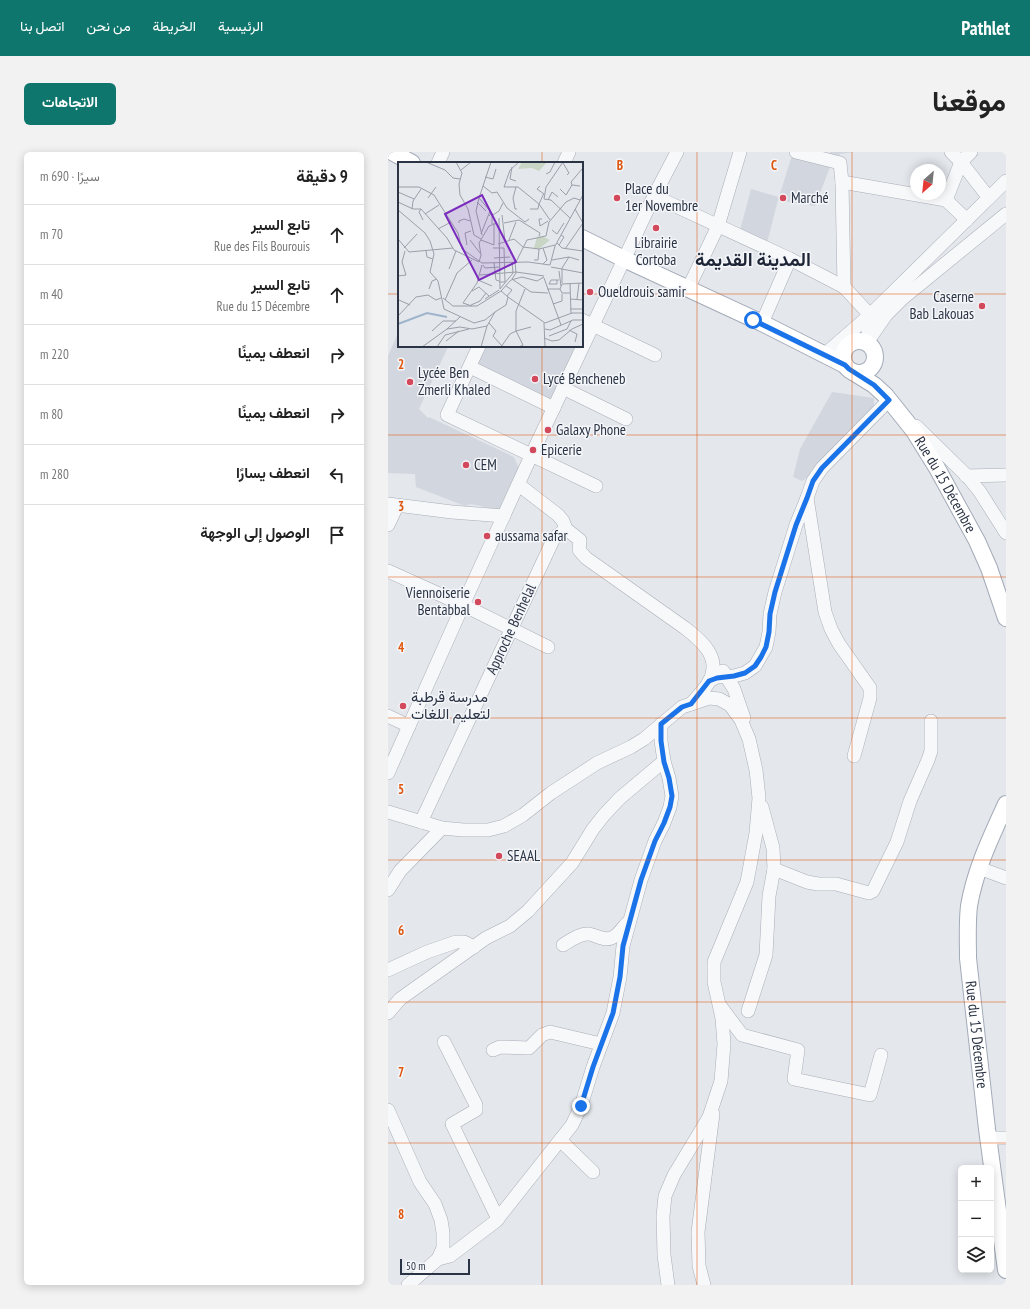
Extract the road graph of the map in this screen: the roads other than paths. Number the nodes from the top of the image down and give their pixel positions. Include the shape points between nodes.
1 (393, 152) edge
2 (443, 152) edge
3 (676, 152) edge
4 (740, 152) edge
5 (796, 152) edge
6 (951, 152) edge
7 (970, 152) edge
8 (410, 162) edge
9 (438, 162) edge
10 (960, 162) junction
11 (1006, 181) edge
12 (842, 182) junction
13 (910, 194) edge
14 (654, 196) junction
15 (989, 198) junction
16 (946, 200) joint
17 (1006, 214) edge
18 (966, 220) junction
19 (718, 226) junction
20 (583, 238) edge
21 (624, 259) junction
22 (790, 259) junction
23 (844, 287) junction
24 (688, 289) junction
25 (870, 315) junction
26 (588, 323) edge
27 (762, 324) junction
28 (583, 336) edge
29 (866, 342) junction
30 (479, 347) edge
31 (579, 347) edge
32 (656, 355) dead end
33 (824, 355) junction
34 (876, 356) junction
35 (470, 367) junction
36 (849, 368) junction
37 (563, 388) junction
38 (889, 400) junction
39 (554, 408) junction
40 (626, 419) dead end
41 (531, 456) junction
42 (1006, 475) edge
43 (966, 476) junction
44 (518, 485) junction
45 (596, 486) dead end
46 (807, 498) junction
47 (392, 505) edge
48 (504, 516) junction
49 (388, 525) edge
50 (566, 529) junction
51 (1006, 533) edge
52 (388, 571) edge
53 (463, 605) junction
54 (1006, 618) edge
55 (510, 629) junction
56 (548, 647) dead end
57 (707, 648) junction
58 (727, 677) junction
59 (709, 681) junction
60 (691, 704) junction
61 (388, 716) edge
62 (931, 721) dead end
63 (661, 724) junction
64 (409, 726) junction
65 (749, 739) junction
66 (854, 756) dead end
67 (664, 762) junction
68 (388, 773) edge
69 (759, 798) junction
70 (1006, 804) edge
71 (388, 812) edge
72 (421, 822) junction
73 (442, 828) junction
74 (979, 868) junction
75 (774, 869) junction
76 (1006, 878) edge
77 (388, 890) edge
78 (629, 921) junction
79 (563, 945) dead end
80 (474, 947) junction
81 (388, 970) edge
82 (719, 1004) junction
83 (748, 1011) dead end
84 (388, 1013) edge
85 (444, 1042) dead end
86 (602, 1044) junction
87 (493, 1050) dead end
88 (881, 1055) dead end
89 (715, 1098) junction
90 (388, 1110) edge
91 (988, 1138) junction
92 (1006, 1138) edge
93 (560, 1140) junction
94 (593, 1172) dead end
95 (498, 1219) junction
96 (438, 1259) junction
97 (1006, 1270) edge
98 (408, 1285) edge
99 (668, 1285) edge
100 (704, 1285) edge

1 - 8 main road
2 - 9 street
3 - 14 street
4 - 19 street
5 - 12 street via 840,163
6 - 10 street
7 - 10 street
10 - 15 street
10 - 16 street
11 - 15 street
12 - 13 street
12 - 23 street
14 - 19 street
14 - 21 street
15 - 18 street
16 - 18 street
17 - 29 street via 903,298 886,315
18 - 25 street
19 - 22 street
19 - 24 street
20 - 21 main road, Rue du 15 Décembre
21 - 24 main road, Rue du 15 Décembre
21 - 26 street
22 - 23 street
22 - 27 street
23 - 25 street
24 - 27 main road, Rue du 15 Décembre
25 - 29 street
25 - 33 street
26 - 28 street
26 - 32 street
27 - 33 main road, Rue du 15 Décembre
29 - 34 main road via 873,348
29 - 36 main road via 856,341 847,346 843,355
30 - 35 street
31 - 37 street
33 - 36 main road, Rue du 15 Décembre
34 - 36 main road via 869,370 859,373
34 - 38 main road
35 - 39 street
35 - 41 street via 447,415
36 - 38 main road, Rue du 15 Décembre via 874,385
37 - 39 street
37 - 40 street
38 - 43 street
38 - 46 street via 822,468 813,481
38 - 54 main road, Rue du 15 Décembre via 914,431 938,468 978,541
39 - 41 street
41 - 44 street
41 - 45 street
42 - 43 street
43 - 51 street via 980,492
44 - 48 street
44 - 50 street via 558,515
46 - 58 street via 775,592 766,647 755,666 745,673
46 - 66 street via 825,612 839,644 870,688 870,698
47 - 48 street
47 - 49 street
48 - 53 street
50 - 55 street, Approche Benhelal via 554,538
50 - 57 street via 580,540 579,550 586,558 685,628
52 - 53 street
53 - 55 street
53 - 64 street
55 - 56 street
55 - 72 street, Approche Benhelal
57 - 58 street
57 - 59 street via 713,661
58 - 59 street
58 - 65 street via 734,689
59 - 60 street
60 - 63 street via 682,707
60 - 65 street via 709,698 719,699 730,705 741,720
61 - 64 street
62 - 75 street via 931,751 928,760 910,801 897,842 873,891 869,893 836,884 807,882
63 - 67 street
63 - 73 street via 644,739 597,763 504,826 488,830
64 - 68 street
65 - 69 street
67 - 78 street via 672,796 670,807 655,841
67 - 80 street via 620,798 604,815 572,863 528,911 510,926
69 - 75 street via 773,848
69 - 82 street via 748,882 714,962 714,982
70 - 74 main road, Rue du 15 Décembre
71 - 72 street
72 - 73 street
73 - 77 street via 400,871
74 - 76 street
74 - 91 main road, Rue du 15 Décembre via 969,906 968,958
75 - 83 street via 769,896 766,954
78 - 79 street via 610,939 589,934 580,935
78 - 86 street via 613,1013
80 - 81 street via 464,942 456,942
80 - 84 street via 400,999
82 - 88 street via 742,1036 798,1050 794,1079 870,1095
82 - 89 street via 724,1044 721,1081
85 - 95 street via 476,1105 476,1110 452,1124
86 - 87 street via 550,1032 542,1035 529,1048 500,1047
86 - 93 street via 581,1106 572,1125
89 - 99 street via 709,1117 674,1175 665,1196 662,1216
89 - 100 street via 698,1232 699,1266
90 - 96 street via 420,1182 441,1220 443,1248
91 - 92 street
91 - 97 main road, Rue du 15 Décembre
93 - 94 street
93 - 95 street
95 - 96 street via 450,1256
96 - 98 street

